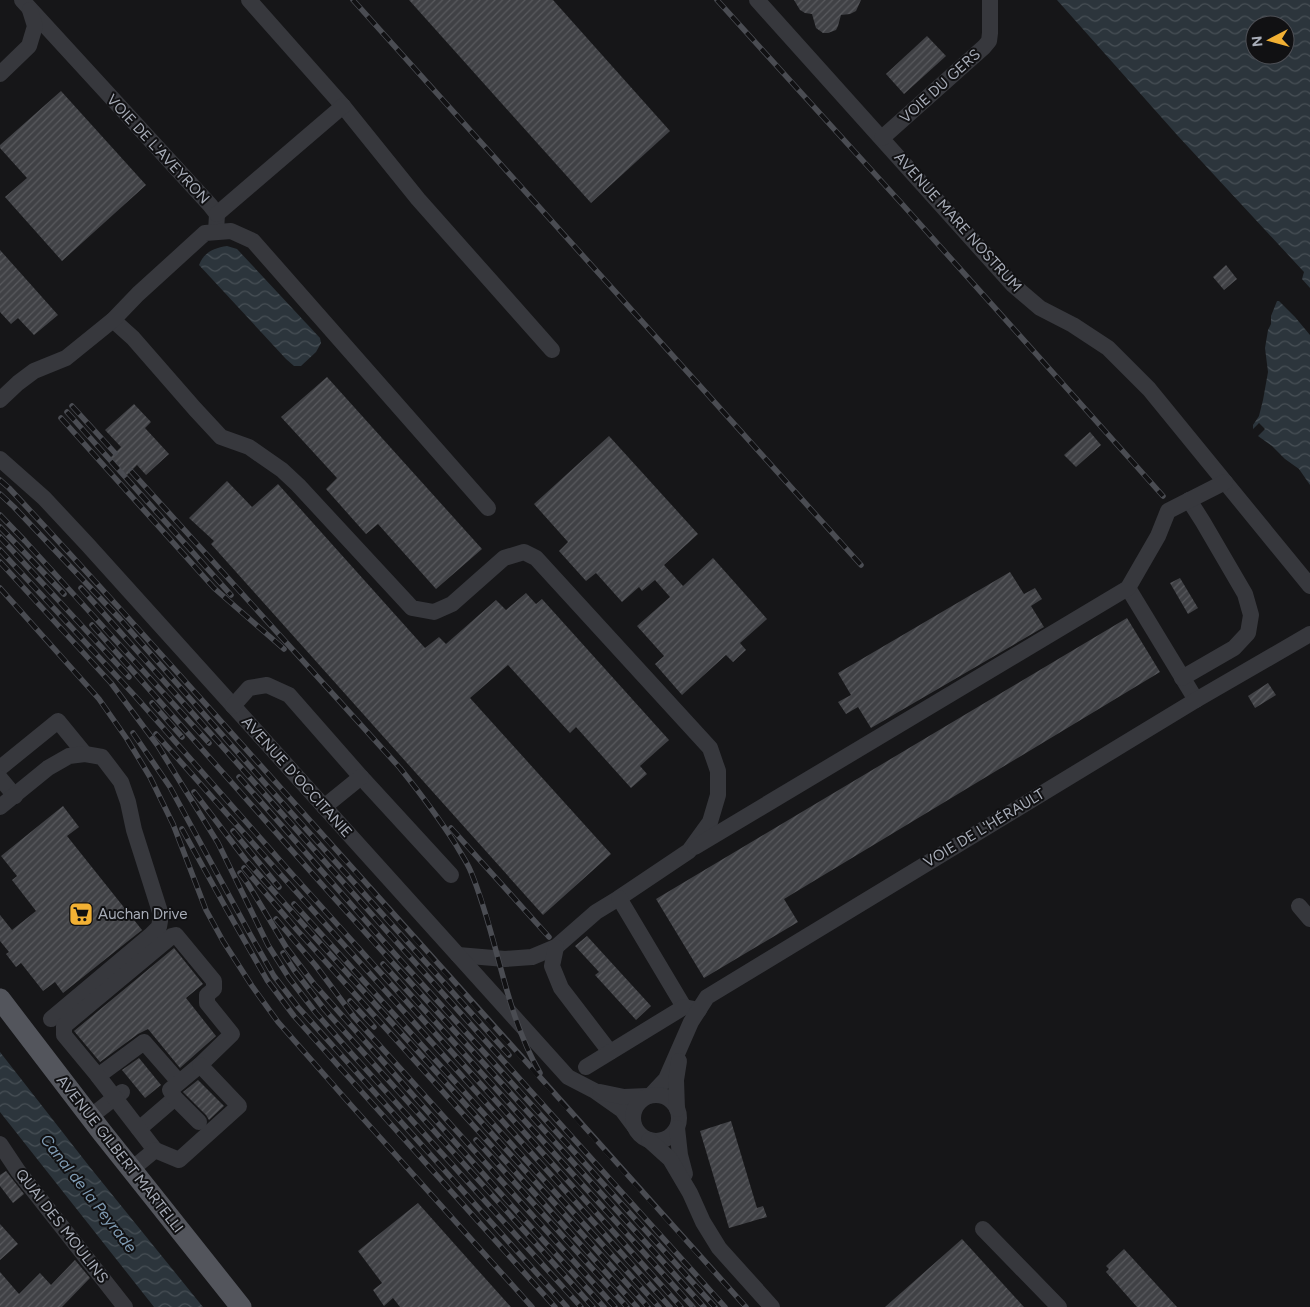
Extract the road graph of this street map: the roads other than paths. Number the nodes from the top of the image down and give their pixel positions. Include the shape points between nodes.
1 (249, 0) edge
2 (757, 0) edge
3 (990, 0) edge
4 (26, 5) edge
5 (0, 74) edge
6 (343, 106) junction
7 (882, 138) junction
8 (217, 214) junction
9 (216, 232) junction
10 (113, 320) junction
11 (552, 350) dead end
12 (0, 400) edge
13 (0, 459) edge
14 (1225, 482) junction
15 (1189, 500) junction
16 (488, 508) dead end
17 (1310, 586) edge
18 (1128, 588) junction
19 (1310, 634) edge
20 (1182, 678) junction
21 (1196, 700) junction
22 (233, 706) junction
23 (85, 754) junction
24 (0, 768) edge
25 (361, 777) junction
26 (0, 778) edge
27 (15, 796) junction
28 (0, 807) edge
29 (324, 807) junction
30 (689, 851) junction
31 (451, 875) dead end
32 (618, 898) junction
33 (1299, 906) dead end
34 (1310, 919) edge
35 (556, 947) junction
36 (458, 955) junction
37 (0, 999) edge
38 (691, 1009) junction
39 (52, 1019) dead end
40 (0, 1021) edge
41 (681, 1045) junction
42 (610, 1052) junction
43 (204, 1056) junction
44 (586, 1067) dead end
45 (98, 1076) junction
46 (177, 1090) junction
47 (596, 1091) junction
48 (118, 1095) junction
49 (650, 1096) junction
50 (677, 1109) junction
51 (90, 1117) junction
52 (199, 1122) dead end
53 (634, 1126) junction
54 (677, 1128) junction
55 (139, 1129) junction
56 (649, 1140) junction
57 (0, 1145) edge
58 (155, 1150) junction
59 (132, 1169) junction
60 (690, 1193) junction
61 (983, 1229) dead end
62 (125, 1307) edge
63 (225, 1307) edge
64 (241, 1307) edge
65 (772, 1307) edge
66 (1059, 1307) edge

1 - 6 street
2 - 7 street, AVENUE MARE NOSTRUM
3 - 7 street, VOIE DU GERS via 989,41
4 - 5 street via 35,26 30,46
4 - 8 street, VOIE DE L'AVEYRON
6 - 8 street
6 - 11 street via 418,199
7 - 14 street, AVENUE MARE NOSTRUM via 1013,285 1040,308 1108,348 1127,366
8 - 9 street, VOIE DE L'AVEYRON
9 - 10 street via 205,233
9 - 16 street via 231,231 253,241
10 - 12 street via 66,358 34,370
10 - 30 street via 222,437 249,447 298,484 412,608 434,612 452,604 504,558 524,552 536,558 710,748 718,771 718,796 710,822
13 - 22 street, AVENUE D'OCCITANIE via 44,498
14 - 15 street
14 - 17 street, AVENUE MARE NOSTRUM
15 - 18 street via 1168,511 1158,536
15 - 20 street via 1245,594 1252,615 1248,633 1234,648
18 - 20 street
18 - 30 street
19 - 21 street, VOIE DE L'HÉRAULT
20 - 21 street
21 - 38 street, VOIE DE L'HÉRAULT
22 - 25 street via 249,688 267,685 289,695
22 - 29 street, AVENUE D'OCCITANIE
23 - 24 street via 58,721
23 - 27 street via 69,756 48,768
23 - 39 street via 102,758 121,782 161,916 159,927 151,935
25 - 29 street
25 - 31 street
26 - 27 street
27 - 28 street
29 - 36 street, AVENUE D'OCCITANIE
30 - 32 street
32 - 35 street via 596,912
32 - 38 street
33 - 34 street
35 - 36 street via 532,957 505,959
35 - 42 street via 552,966 561,988
36 - 47 street, AVENUE D'OCCITANIE via 568,1077
37 - 51 main road, AVENUE GILBERT MARTELLI
38 - 41 street, VOIE DE L'HÉRAULT via 691,1022
38 - 42 street
40 - 63 main road, AVENUE GILBERT MARTELLI
41 - 49 street, VOIE DE L'HÉRAULT via 666,1079
41 - 50 street via 676,1080
42 - 44 street
43 - 45 street via 232,1034 207,1003 208,995 214,989 214,980 192,961 176,935 64,1026 64,1036 80,1048
43 - 46 street
43 - 58 street via 239,1106 179,1160
45 - 46 street via 144,1042
45 - 48 street
46 - 52 street
46 - 55 street
47 - 49 street, AVENUE D'OCCITANIE
47 - 53 street, AVENUE D'OCCITANIE via 622,1110
48 - 51 street
48 - 55 street
49 - 50 street, AVENUE D'OCCITANIE via 671,1100
49 - 53 street via 638,1103 633,1114
50 - 54 street, AVENUE D'OCCITANIE
51 - 59 main road, AVENUE GILBERT MARTELLI
53 - 56 street, AVENUE D'OCCITANIE
54 - 56 street via 670,1137 660,1141
54 - 60 street, AVENUE D'OCCITANIE
55 - 58 street
56 - 60 street, AVENUE D'OCCITANIE via 670,1159
57 - 62 street, QUAI DES MOULINS
58 - 59 street
59 - 64 main road, AVENUE GILBERT MARTELLI
60 - 65 street, AVENUE D'OCCITANIE via 719,1248
61 - 66 street

